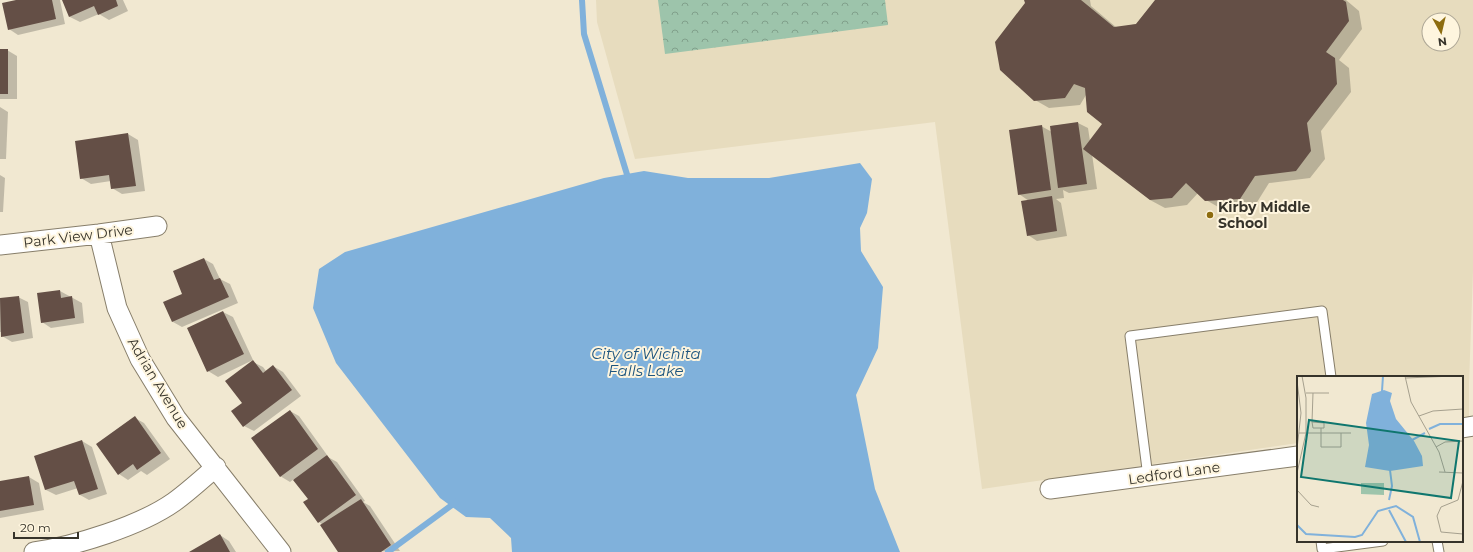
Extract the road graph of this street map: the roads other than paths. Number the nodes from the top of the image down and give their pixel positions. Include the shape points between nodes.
1 (157, 226) dead end
2 (99, 234) junction
3 (0, 245) edge
4 (1331, 376) edge
5 (1473, 426) edge
6 (1463, 428) edge
7 (1297, 456) edge
8 (216, 468) junction
9 (1148, 477) junction
10 (1050, 489) dead end
11 (1321, 542) edge
12 (1375, 542) edge
13 (1437, 542) edge
14 (34, 552) edge
15 (281, 552) edge
16 (1439, 552) edge

1 - 2 street, Park View Drive
2 - 3 street, Park View Drive
2 - 8 street, Adrian Avenue via 117,308 140,359 176,418
4 - 9 lane via 1322,311 1130,336
5 - 6 street
7 - 9 street, Ledford Lane
8 - 14 street via 173,503 137,522 72,544
8 - 15 street, Adrian Avenue
9 - 10 street, Ledford Lane
11 - 12 lane via 1322,549
13 - 16 lane

